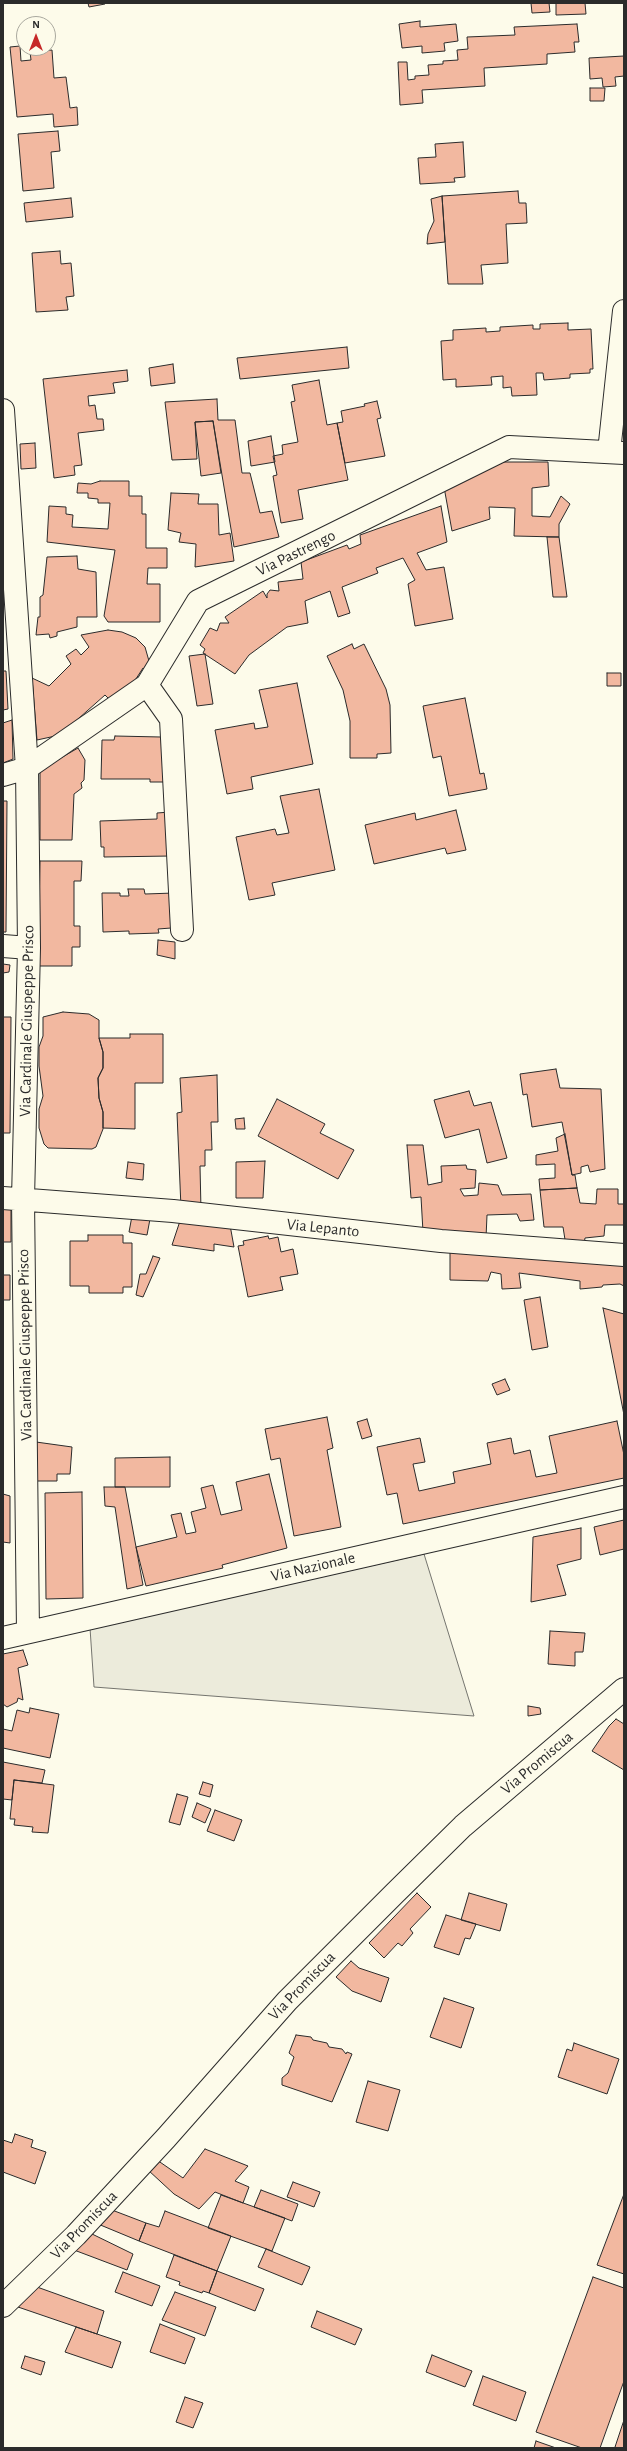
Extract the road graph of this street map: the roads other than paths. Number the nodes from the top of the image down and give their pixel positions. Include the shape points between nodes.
1 (624, 311) edge
2 (3, 410) edge
3 (617, 453) edge
4 (147, 685) junction
5 (27, 768) junction
6 (3, 775) edge
7 (182, 930) dead end
8 (3, 946) edge
9 (29, 948) junction
10 (13, 1198) edge
11 (624, 1255) edge
12 (624, 1497) edge
13 (28, 1632) junction
14 (3, 1638) edge
15 (624, 1689) edge
16 (3, 2306) edge

1 - 3 street
2 - 5 street, Via Cardinale Giuspeppe Prisco
3 - 4 street, Via Pastrengo via 509,447 198,601
4 - 5 street, Via Pastrengo
4 - 7 street via 170,719
5 - 6 street, Via Pastrengo
5 - 9 street, Via Cardinale Giuspeppe Prisco
8 - 9 street
9 - 10 street, Via Cardinale Giuspeppe Prisco
10 - 11 street, Via Lepanto via 173,1211 441,1241
10 - 13 street, Via Cardinale Giuspeppe Prisco
12 - 13 street, Via Nazionale
13 - 14 street, Via Nazionale
15 - 16 street, Via Promiscua via 463,1826 384,1904 287,2001 161,2144 76,2235

